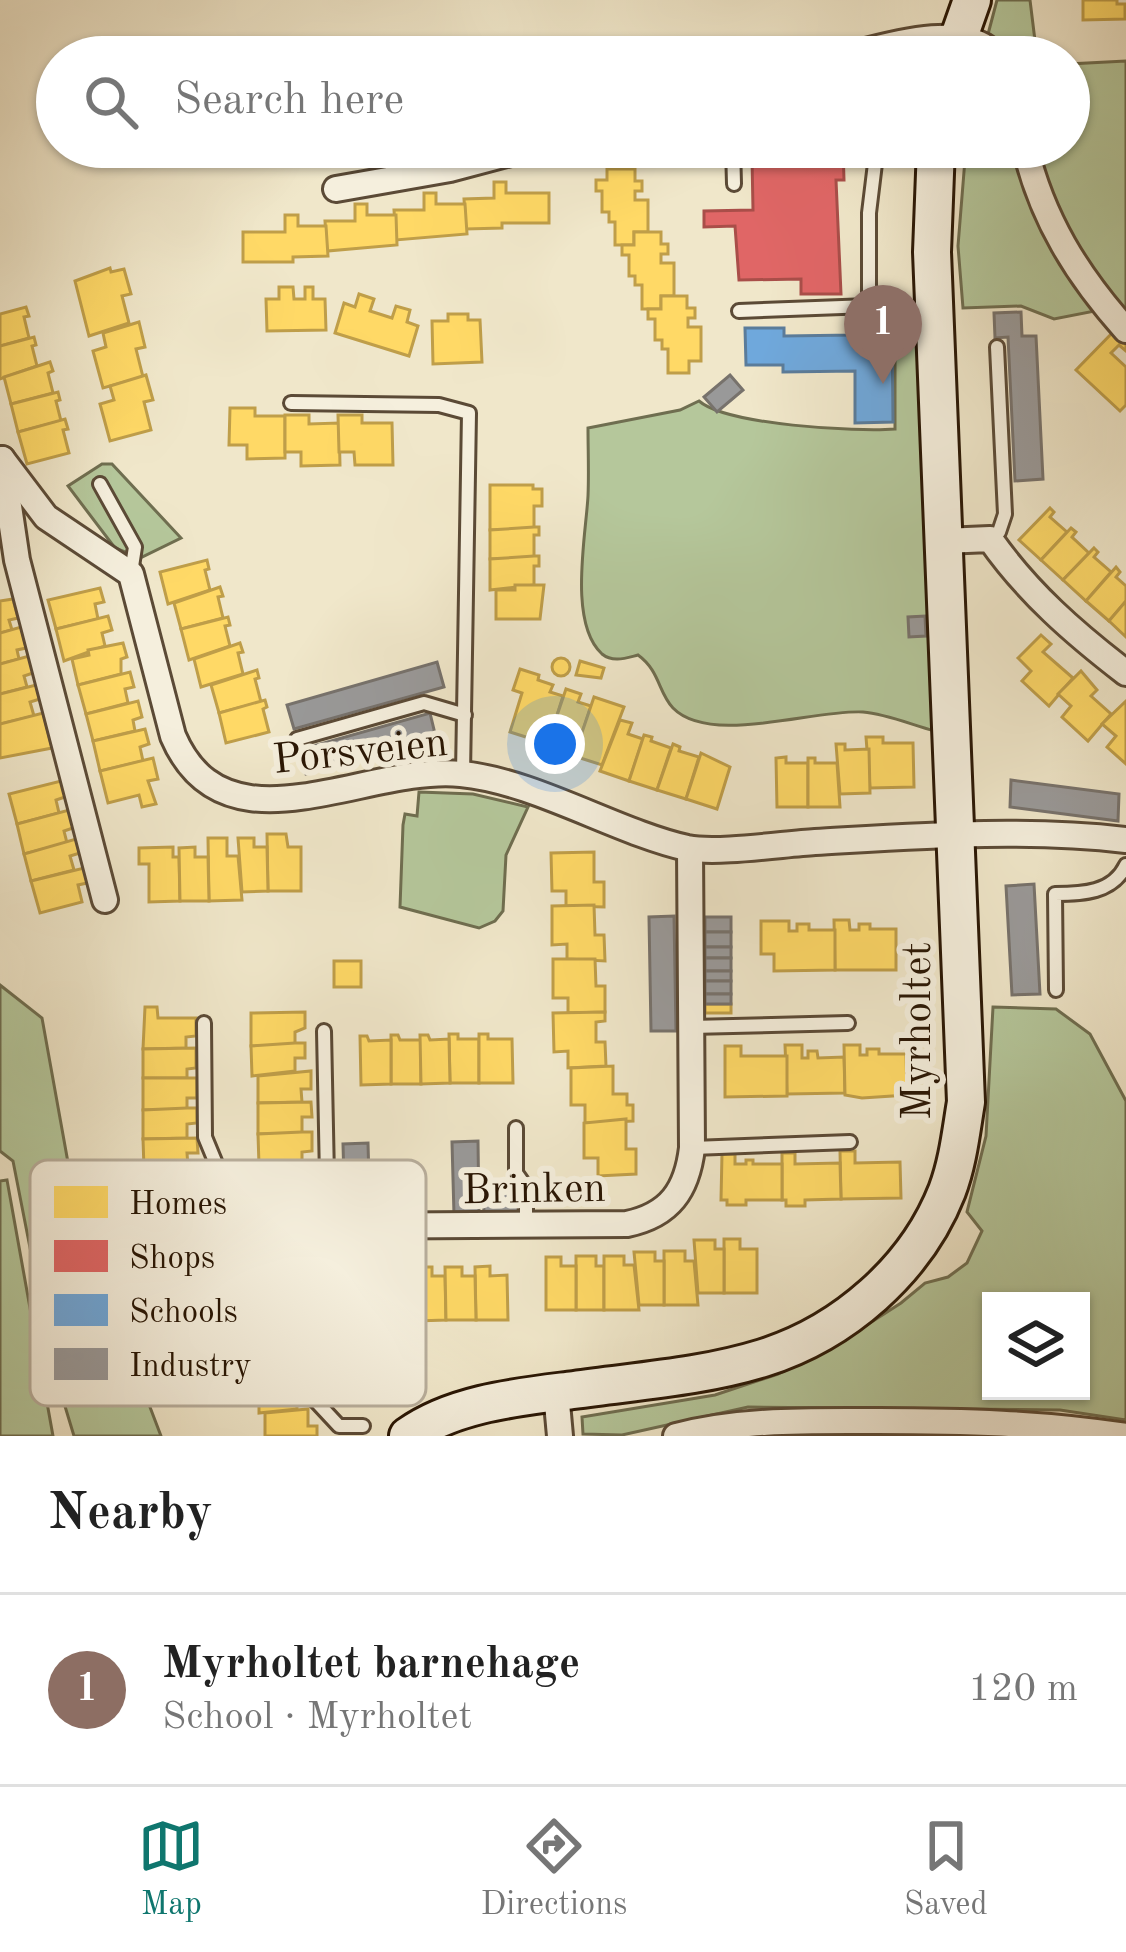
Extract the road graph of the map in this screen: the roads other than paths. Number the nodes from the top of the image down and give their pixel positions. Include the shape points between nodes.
1 (972, 0) edge
2 (959, 36) edge
3 (454, 168) edge
4 (734, 168) edge
5 (874, 168) edge
6 (936, 168) edge
7 (1030, 168) edge
8 (734, 184) dead end
9 (337, 189) dead end
10 (739, 311) dead end
11 (1126, 330) edge
12 (997, 347) dead end
13 (291, 403) dead end
14 (1, 455) edge
15 (100, 484) dead end
16 (990, 538) junction
17 (944, 541) junction
18 (130, 574) junction
19 (1126, 673) edge
20 (465, 715) junction
21 (297, 739) dead end
22 (464, 774) junction
23 (956, 834) junction
24 (1126, 840) edge
25 (690, 849) junction
26 (1126, 865) edge
27 (105, 900) dead end
28 (1056, 990) dead end
29 (204, 1023) dead end
30 (848, 1023) dead end
31 (690, 1027) junction
32 (324, 1031) dead end
33 (516, 1128) dead end
34 (850, 1142) dead end
35 (692, 1148) junction
36 (215, 1160) edge
37 (327, 1160) edge
38 (426, 1226) edge
39 (526, 1226) junction
40 (556, 1392) junction
41 (320, 1406) edge
42 (363, 1426) dead end
43 (408, 1436) edge
44 (560, 1436) edge
45 (676, 1436) edge
46 (1126, 1436) edge

1 - 2 main road
3 - 9 street
4 - 8 lane
5 - 10 lane via 869,305
6 - 17 main road, Myrholtet
7 - 11 street via 1062,247
12 - 16 lane via 1005,514
13 - 20 lane via 439,405 469,413
14 - 18 street via 46,517
14 - 27 street via 17,560
15 - 18 lane via 135,547
16 - 17 street
16 - 19 street via 1032,593
17 - 23 main road, Myrholtet
18 - 22 street, Porsveien via 172,736 183,761 216,790 261,800
20 - 21 lane via 424,703
20 - 22 lane
22 - 25 street, Porsveien
23 - 24 street
23 - 25 street, Porsveien
23 - 40 main road, Myrholtet via 966,1102 946,1193 921,1239 852,1313 780,1352 714,1371
25 - 31 street, Brinken
26 - 28 lane via 1101,889 1055,895
29 - 36 lane via 205,1137
30 - 31 lane
31 - 35 street, Brinken
32 - 37 lane
33 - 39 lane
34 - 35 lane
35 - 39 street, Brinken via 681,1192 651,1220
38 - 39 street, Brinken
40 - 43 main road, Myrholtet via 454,1413
40 - 44 street
41 - 42 lane via 339,1426
45 - 46 street via 789,1421 992,1421

